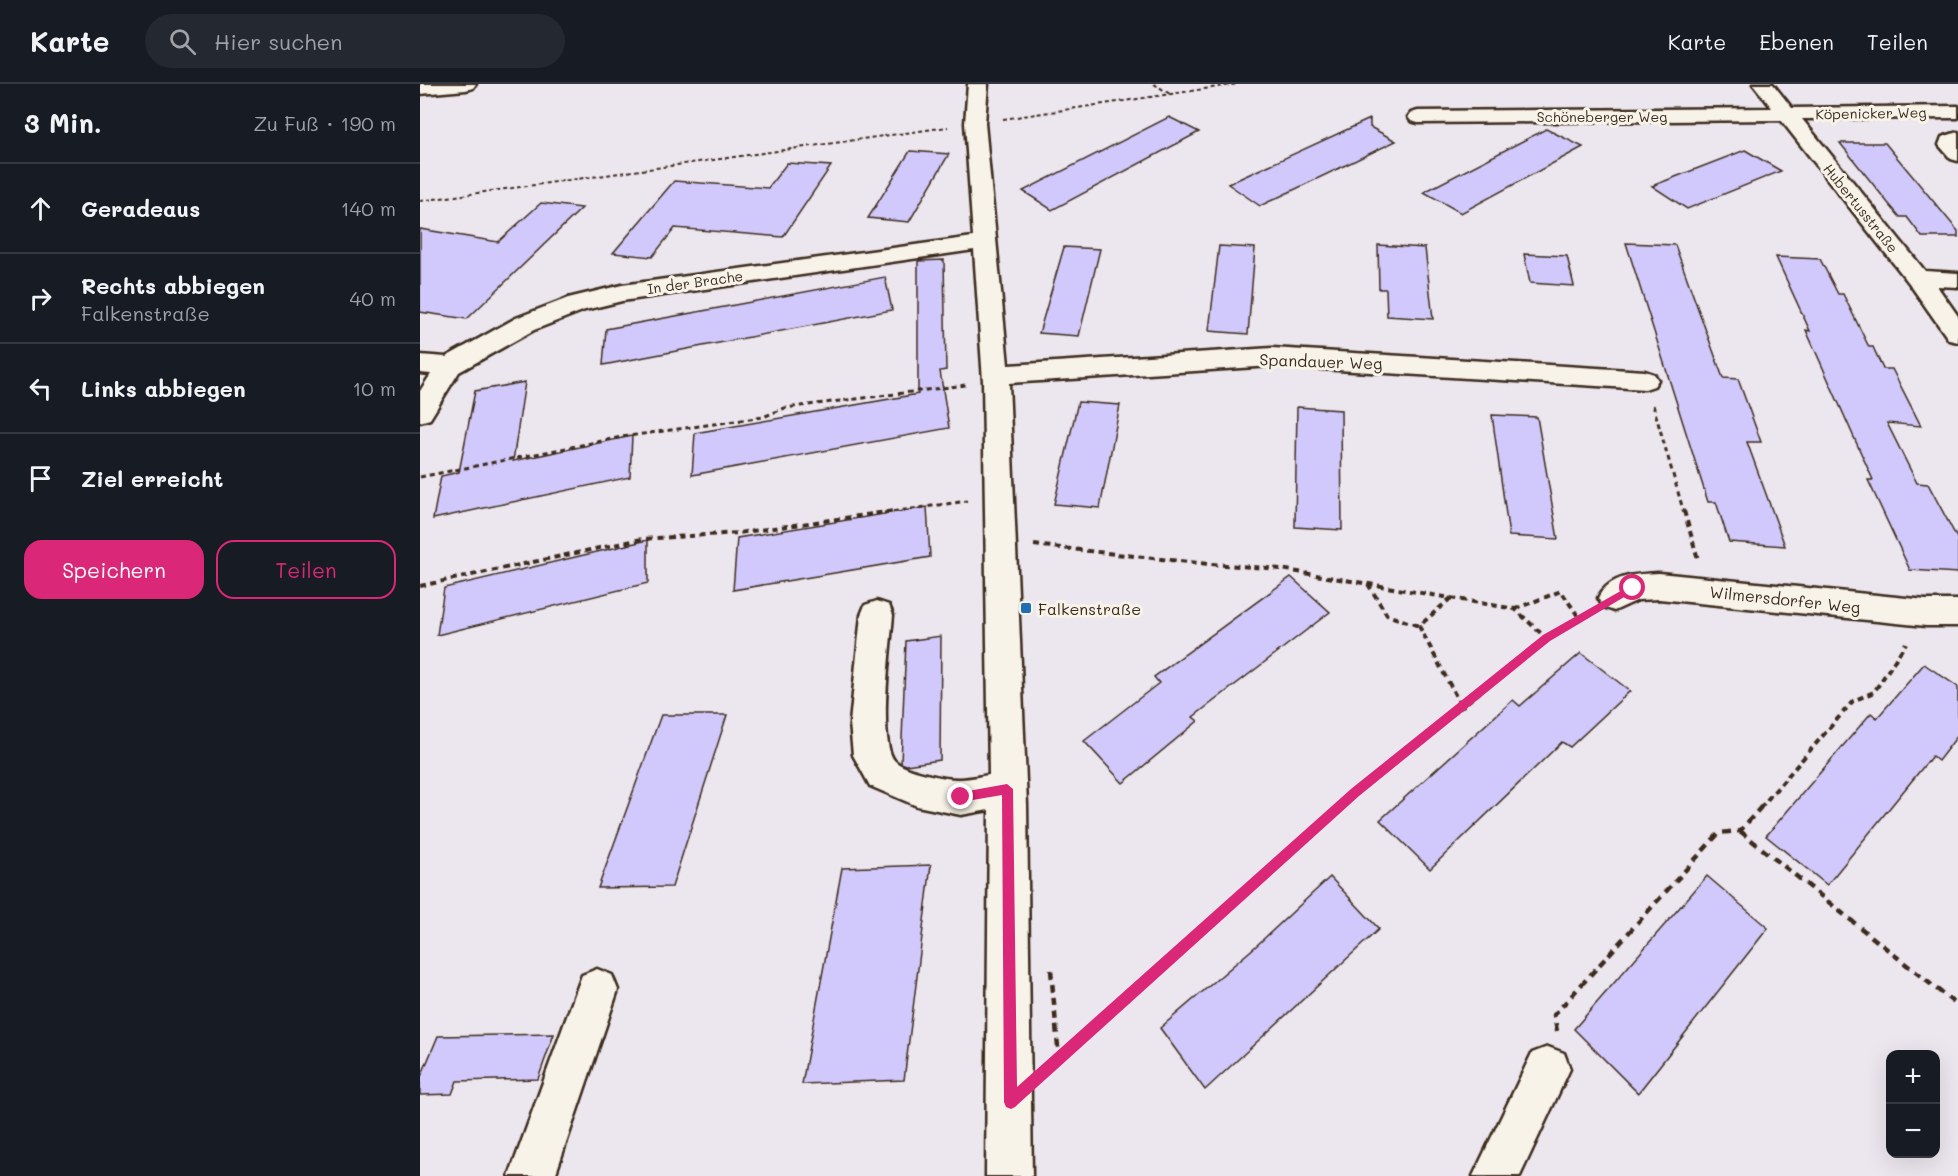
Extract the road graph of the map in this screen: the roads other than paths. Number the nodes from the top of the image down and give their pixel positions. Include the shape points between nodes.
1 (466, 84) edge
2 (978, 84) edge
3 (1762, 84) edge
4 (420, 88) edge
5 (1958, 112) edge
6 (1785, 114) junction
7 (1418, 117) dead end
8 (1958, 138) edge
9 (1958, 155) edge
10 (984, 242) junction
11 (1918, 278) junction
12 (1958, 280) edge
13 (1958, 334) edge
14 (420, 364) edge
15 (450, 366) junction
16 (996, 378) junction
17 (1645, 380) road end
18 (420, 412) edge
19 (1614, 598) road end
20 (1958, 613) edge
21 (877, 615) dead end
22 (1007, 789) junction
23 (597, 990) dead end
24 (1548, 1069) road end
25 (532, 1176) edge
26 (1009, 1176) edge
27 (1496, 1176) edge

1 - 4 street
2 - 10 street via 975,123
3 - 6 street, Hubertusstraße
5 - 6 street, Köpenicker Weg
6 - 7 street, Schöneberger Weg
6 - 11 street, Hubertusstraße
8 - 9 street via 1949,141 1949,145
10 - 15 street, In der Brache via 622,293 525,324
10 - 16 street
11 - 12 street
11 - 13 street, Hubertusstraße
14 - 15 street
15 - 18 street
16 - 17 street, Spandauer Weg via 1272,357
16 - 22 street
19 - 20 street, Wilmersdorfer Weg via 1633,588 1659,586
21 - 22 street via 868,723 871,755 883,774 916,789 961,797
22 - 26 street
23 - 25 street
24 - 27 street

